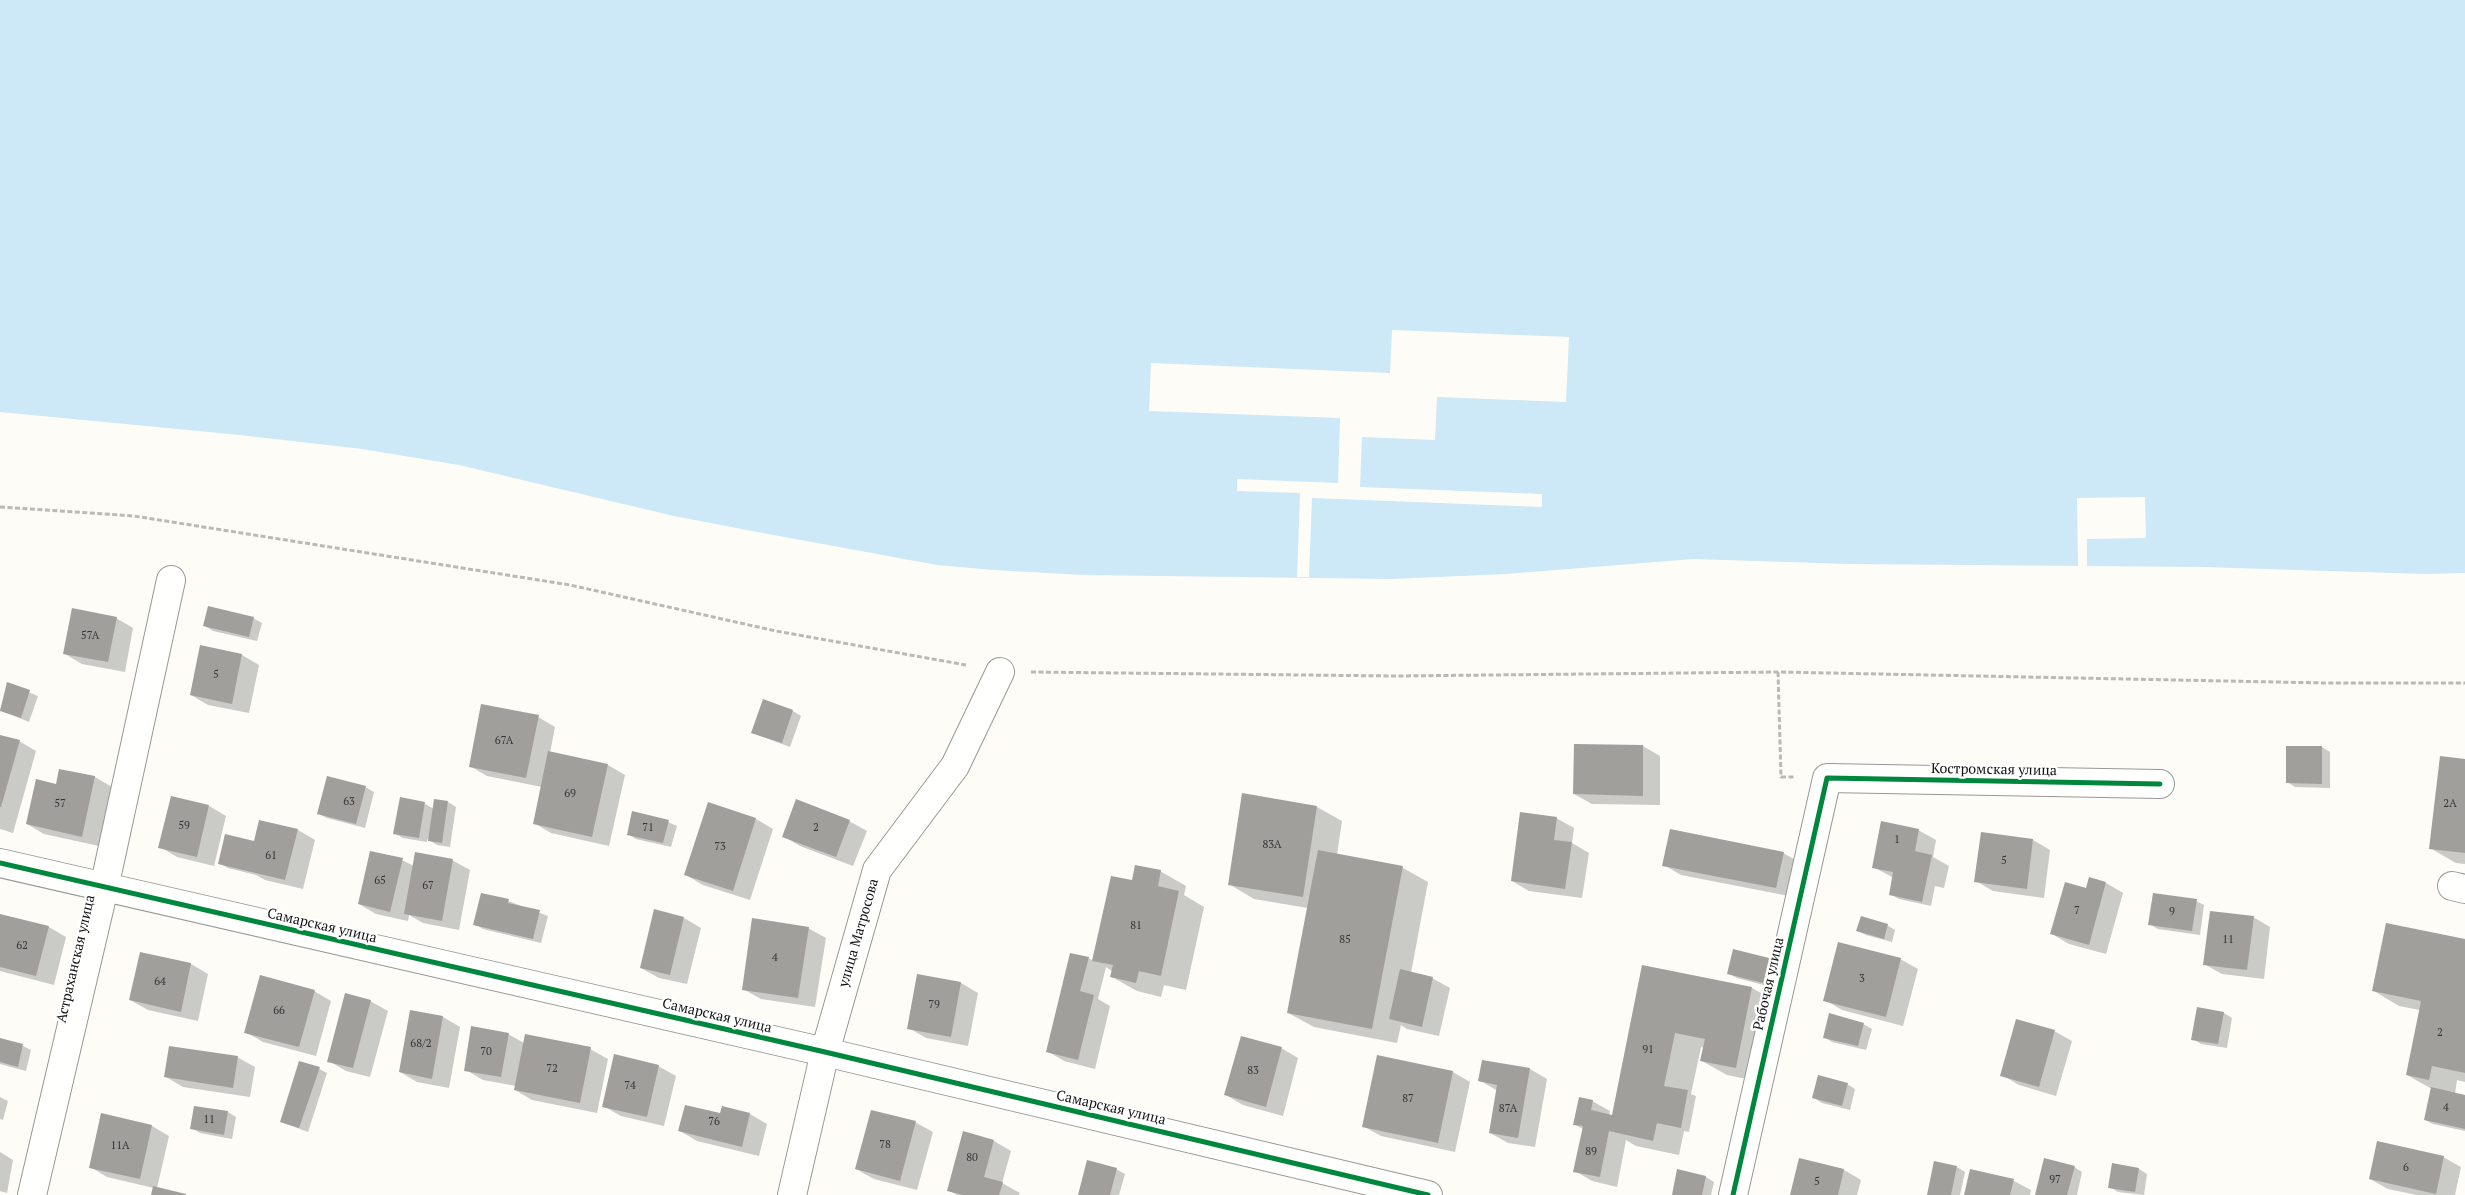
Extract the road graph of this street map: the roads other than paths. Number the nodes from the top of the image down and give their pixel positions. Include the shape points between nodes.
1 (171, 580) dead end
2 (1000, 672) road end
3 (1827, 778) joint
4 (2160, 784) dead end
5 (0, 864) edge
6 (104, 888) junction
7 (825, 1052) junction
8 (32, 1195) edge
9 (792, 1195) edge
10 (1428, 1195) edge
11 (1733, 1195) edge

1 - 6 street, Астраханская улица
2 - 7 street, улица Матросова via 955,766 877,870
3 - 4 street, Костромская улица
3 - 11 street, Рабочая улица
5 - 6 street, Самарская улица
6 - 7 street, Самарская улица
6 - 8 street, Астраханская улица
7 - 9 street, улица Матросова
7 - 10 street, Самарская улица

